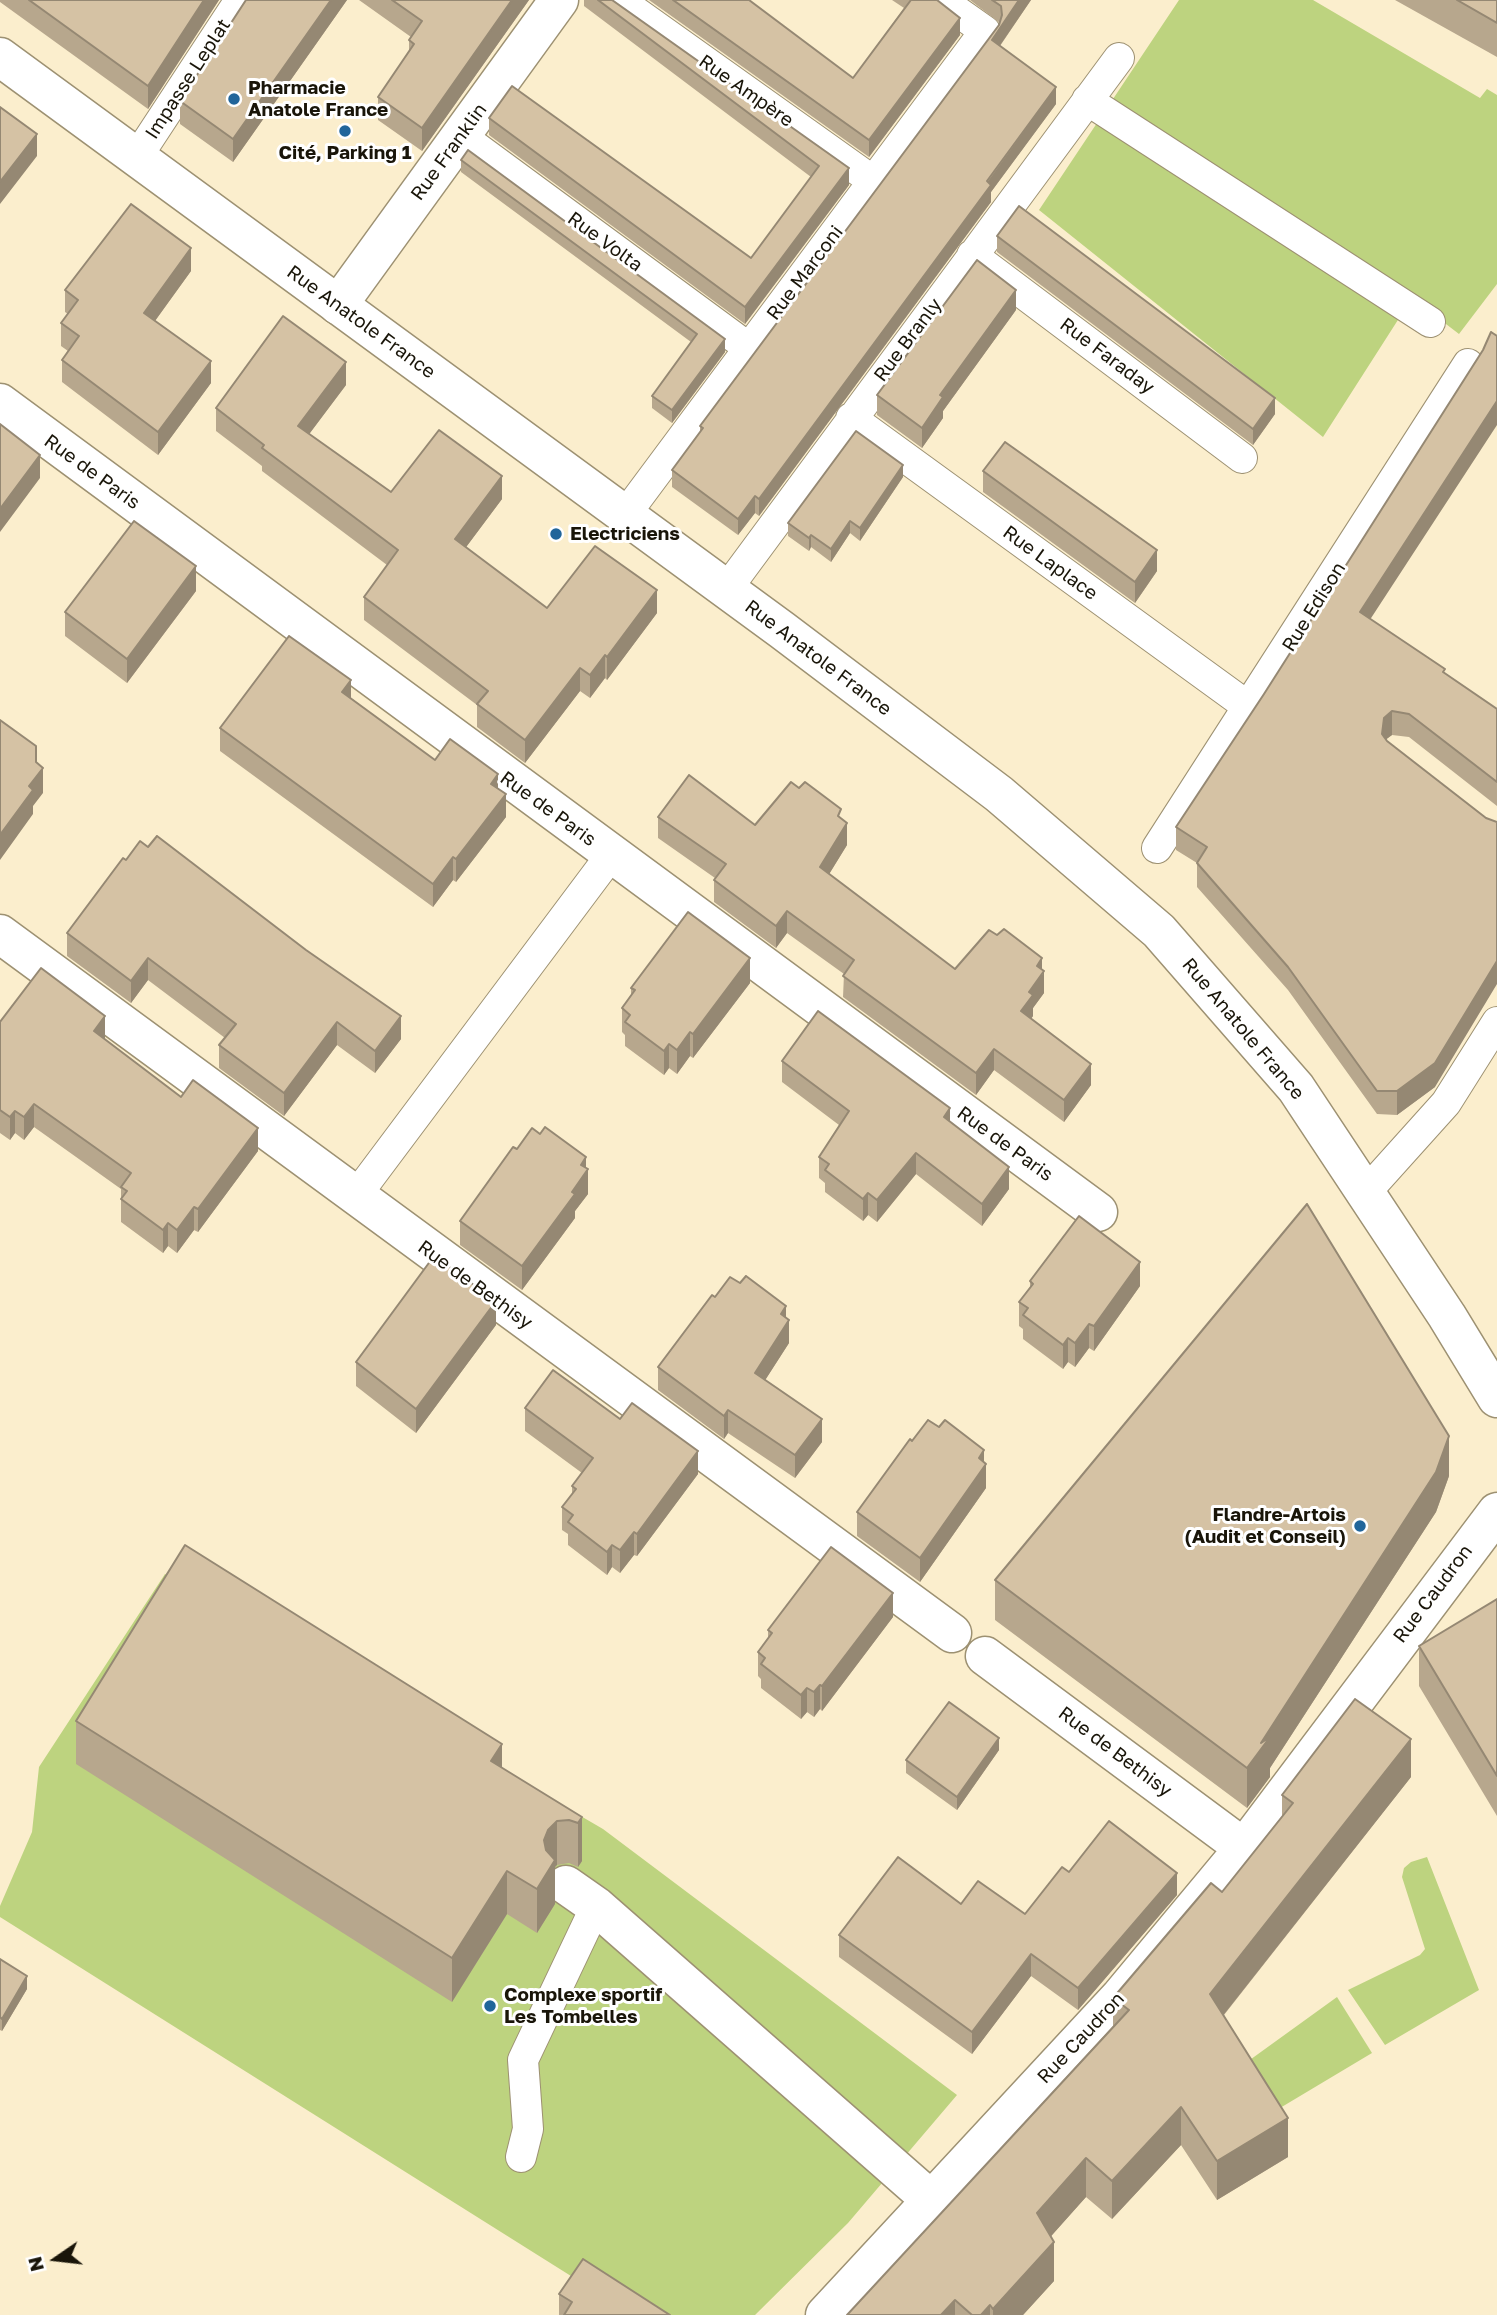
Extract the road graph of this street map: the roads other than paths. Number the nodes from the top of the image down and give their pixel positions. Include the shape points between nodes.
1 (240, 0) edge
2 (559, 0) edge
3 (619, 0) edge
4 (941, 0) edge
5 (0, 57) edge
6 (1119, 58) dead end
7 (1090, 96) junction
8 (461, 136) junction
9 (136, 158) junction
10 (873, 181) junction
11 (972, 254) junction
12 (338, 305) junction
13 (1430, 322) dead end
14 (749, 348) junction
15 (1468, 364) dead end
16 (0, 403) edge
17 (851, 418) junction
18 (1242, 458) dead end
19 (625, 515) junction
20 (726, 590) junction
21 (1250, 708) junction
22 (1157, 848) dead end
23 (611, 855) junction
24 (0, 934) edge
25 (1497, 1022) edge
26 (1366, 1192) junction
27 (355, 1197) junction
28 (1098, 1212) dead end
29 (1497, 1398) edge
30 (1497, 1512) edge
31 (952, 1633) dead end
32 (985, 1656) dead end
33 (1244, 1848) junction
34 (581, 1896) joint
35 (521, 2157) dead end
36 (931, 2200) junction
37 (825, 2315) edge

1 - 9 lane, Impasse Leplat
2 - 8 street, Rue Franklin
3 - 10 lane, Rue Ampère
4 - 10 lane, Rue Marconi via 985,31
5 - 9 street, Rue Anatole France
6 - 7 lane, Rue Branly
7 - 11 lane, Rue Branly
7 - 13 lane
8 - 12 street, Rue Franklin
8 - 14 lane, Rue Volta
9 - 12 street, Rue Anatole France
10 - 14 lane, Rue Marconi
11 - 17 lane, Rue Branly
11 - 18 lane, Rue Faraday
12 - 19 street, Rue Anatole France
14 - 19 lane, Rue Marconi
15 - 21 lane, Rue Edison
16 - 23 street, Rue de Paris
17 - 20 lane, Rue Branly
17 - 21 lane, Rue Laplace
19 - 20 street, Rue Anatole France
20 - 26 street, Rue Anatole France via 999,794 1158,931 1296,1088
21 - 22 lane, Rue Edison
23 - 27 lane
23 - 28 street, Rue de Paris
24 - 27 street, Rue de Bethisy
25 - 26 lane via 1446,1103
26 - 29 street, Rue Anatole France
27 - 31 street, Rue de Bethisy
30 - 33 street, Rue Caudron
32 - 33 street, Rue de Bethisy
33 - 36 street, Rue Caudron via 1120,1997
34 - 35 lane via 523,2060 528,2129
34 - 36 street
36 - 37 street, Rue Caudron

